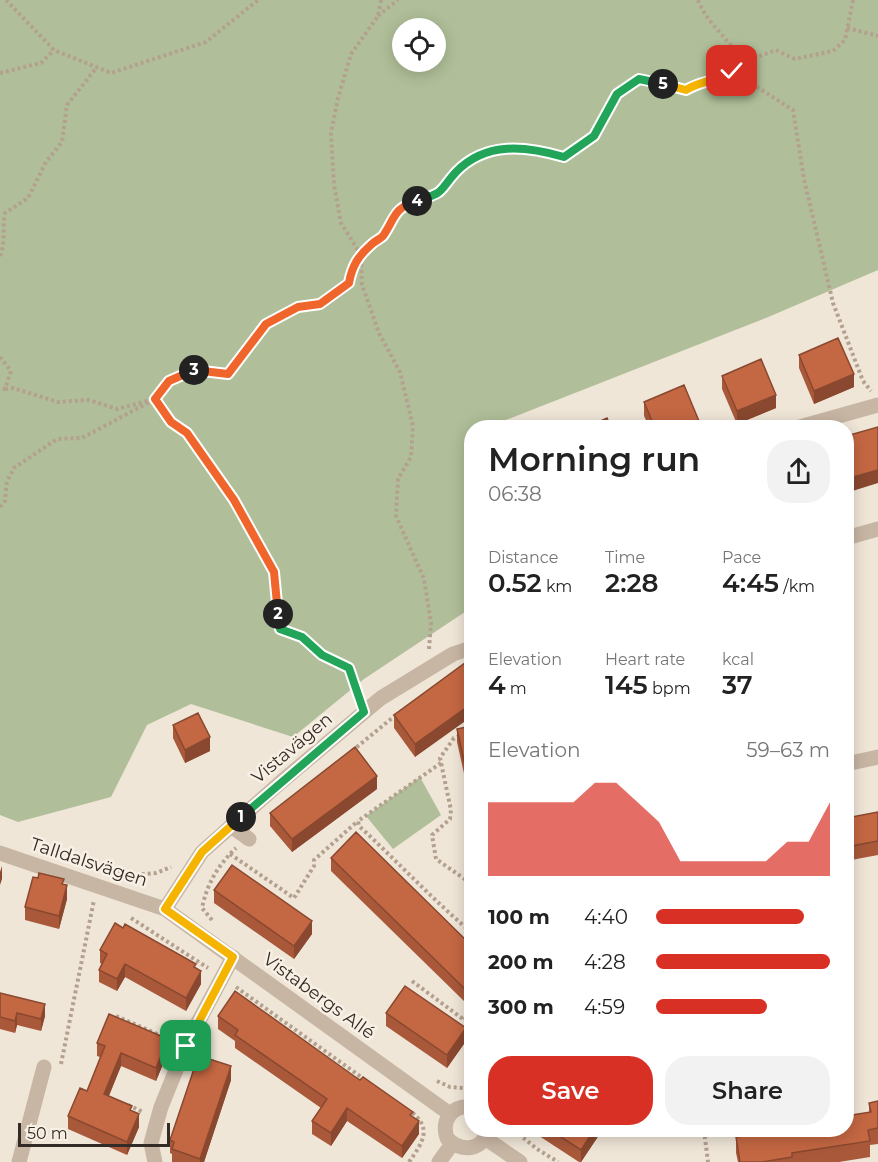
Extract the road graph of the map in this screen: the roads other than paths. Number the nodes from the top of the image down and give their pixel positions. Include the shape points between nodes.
1 (875, 400) edge
2 (819, 420) edge
3 (878, 529) edge
4 (854, 536) edge
5 (464, 650) edge
6 (878, 757) edge
7 (854, 762) edge
8 (231, 826) junction
9 (248, 839) road end
10 (0, 854) edge
11 (165, 909) junction
12 (233, 957) junction
13 (44, 1067) dead end
14 (464, 1107) edge
15 (450, 1114) junction
16 (483, 1137) edge
17 (490, 1137) edge
18 (452, 1144) junction
19 (19, 1162) edge
20 (155, 1162) edge
21 (439, 1162) edge
22 (520, 1162) edge

1 - 2 street
3 - 4 street
5 - 8 street, Vistavägen via 408,680 364,712
6 - 7 street
8 - 9 street
8 - 11 street, Vistavägen via 202,852
10 - 11 street, Talldalsvägen
11 - 12 street, Vistabergs Allé
12 - 15 street, Vistabergs Allé
12 - 20 street via 186,1046 158,1118 151,1143
13 - 19 street
14 - 15 street
15 - 18 street via 445,1125
16 - 18 street via 473,1148
17 - 22 street
18 - 21 street

